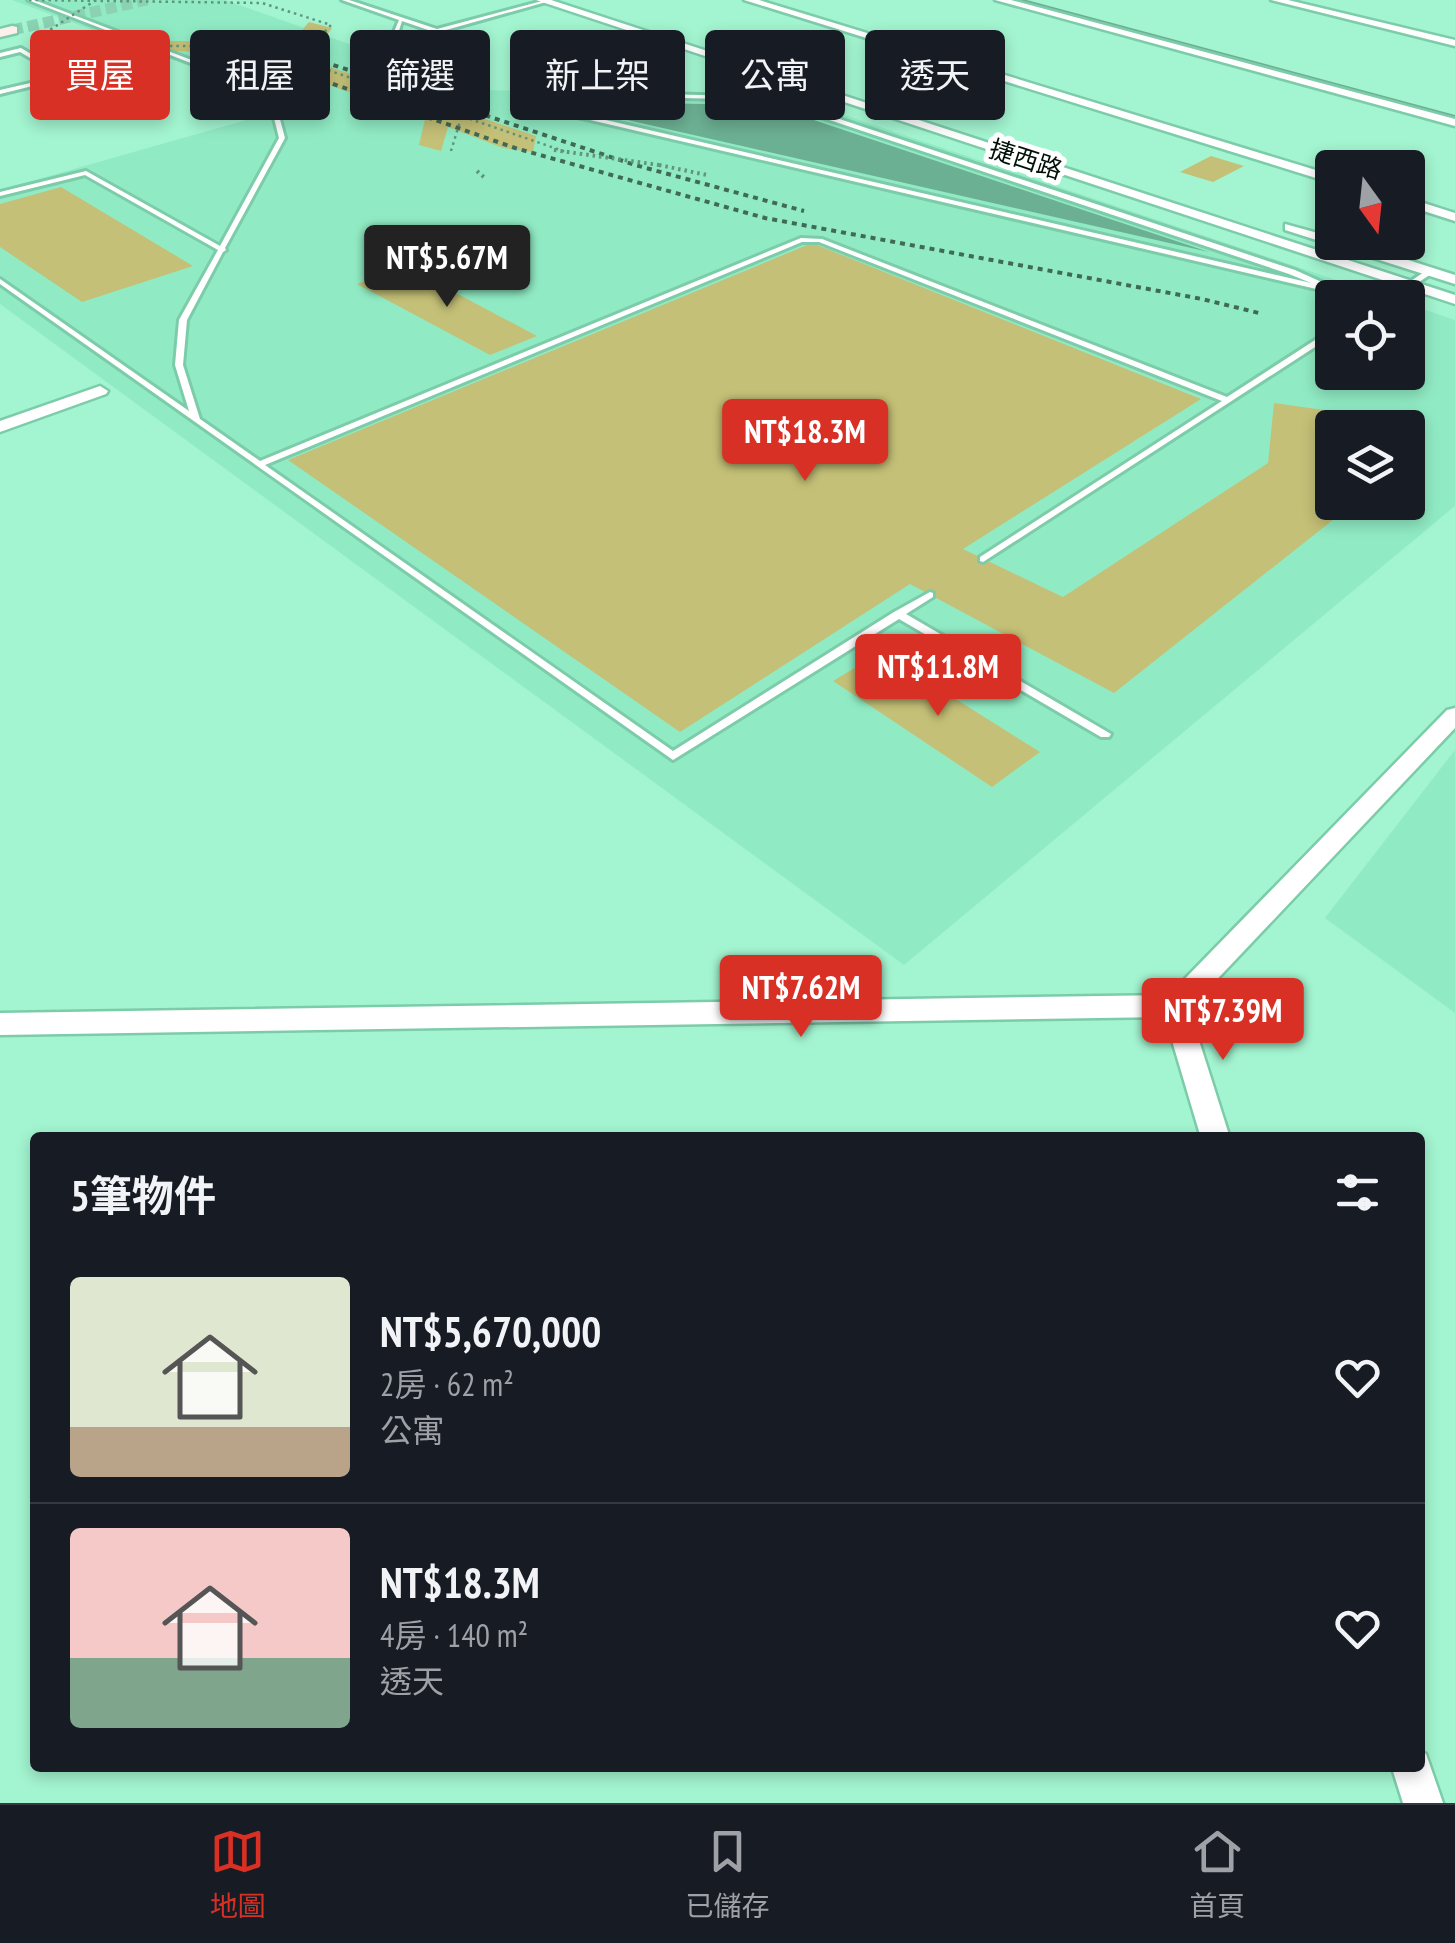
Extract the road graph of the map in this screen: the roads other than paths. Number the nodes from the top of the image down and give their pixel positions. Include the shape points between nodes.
1 (30, 0) edge
2 (344, 0) edge
3 (543, 0) edge
4 (580, 0) edge
5 (749, 0) edge
6 (1000, 0) edge
7 (1038, 0) edge
8 (1276, 0) edge
9 (400, 21) junction
10 (428, 28) junction
11 (397, 30) edge
12 (434, 30) edge
13 (440, 30) edge
14 (1455, 43) edge
15 (0, 55) edge
16 (865, 91) edge
17 (0, 92) edge
18 (1455, 110) edge
19 (1455, 123) edge
20 (1315, 174) edge
21 (0, 194) edge
22 (1425, 207) edge
23 (1455, 216) edge
24 (1276, 223) dead end
25 (1315, 236) edge
26 (223, 250) junction
27 (1392, 260) edge
28 (1430, 272) junction
29 (1397, 280) edge
30 (1419, 280) edge
31 (1455, 280) edge
32 (0, 282) edge
33 (1334, 290) joint
34 (1425, 290) edge
35 (1455, 300) edge
36 (1315, 344) edge
37 (100, 391) dead end
38 (1227, 400) junction
39 (196, 420) junction
40 (0, 427) edge
41 (259, 464) junction
42 (983, 559) dead end
43 (930, 595) dead end
44 (898, 614) junction
45 (1455, 715) edge
46 (1105, 734) dead end
47 (1175, 1006) junction
48 (0, 1024) edge
49 (1214, 1132) edge
50 (1413, 1772) edge
51 (1423, 1803) edge

1 - 26 lane via 242,81 275,109 282,138
2 - 9 lane
3 - 10 lane
3 - 13 lane
3 - 29 street, 捷西路
4 - 16 street
5 - 20 street
6 - 19 street
7 - 18 street
8 - 14 street
9 - 10 lane
9 - 11 lane
10 - 12 lane
15 - 17 lane via 21,50 66,76
21 - 26 lane via 86,173
22 - 23 street
24 - 25 street
26 - 39 lane via 183,320 179,365
27 - 28 street
28 - 30 lane
28 - 31 street
32 - 39 lane
33 - 33 lane via 771,98 588,94 550,102 556,110 595,120
34 - 35 street, 捷西路
36 - 38 lane
37 - 40 street
38 - 41 lane via 820,240 801,240
38 - 42 lane
39 - 41 lane
41 - 44 lane via 673,756
43 - 44 lane
44 - 46 lane
45 - 47 street
47 - 48 street
47 - 49 street
50 - 51 street

